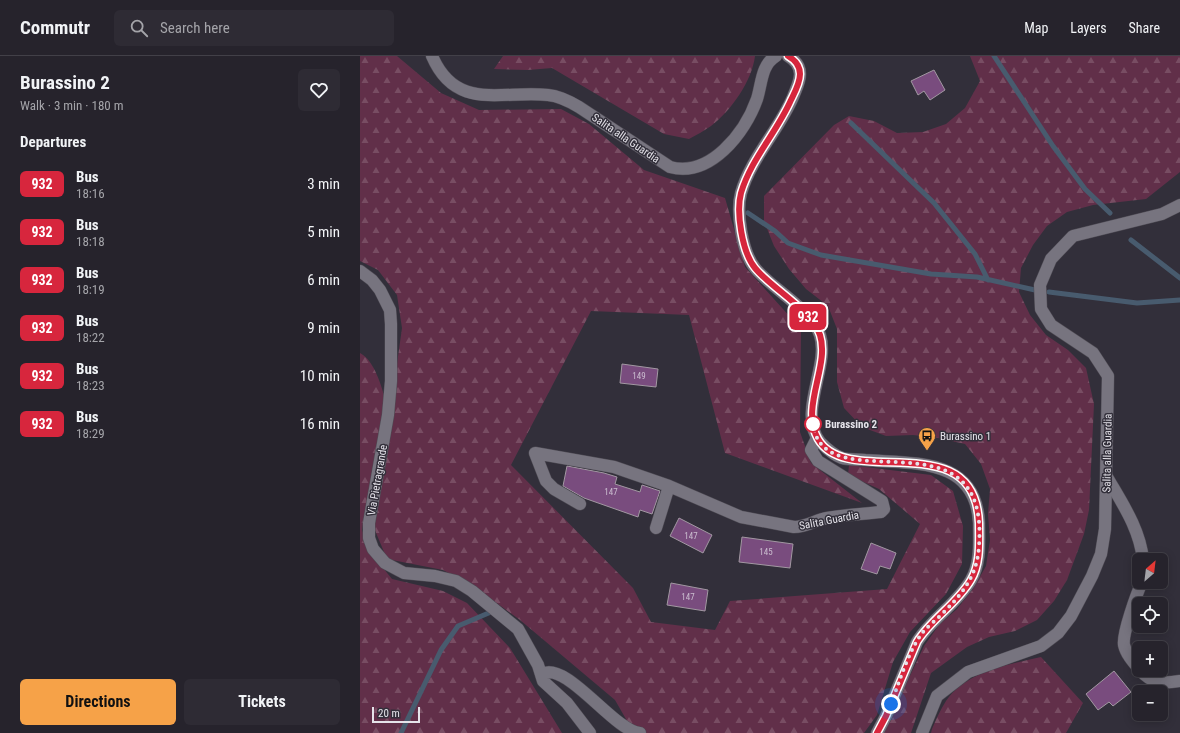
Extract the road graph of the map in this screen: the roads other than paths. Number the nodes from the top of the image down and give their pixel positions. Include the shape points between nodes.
1 (432, 56) edge
2 (776, 56) edge
3 (788, 56) edge
4 (1180, 205) edge
5 (360, 271) edge
6 (817, 438) junction
7 (1107, 477) junction
8 (669, 486) junction
9 (580, 504) dead end
10 (656, 528) dead end
11 (1142, 553) edge
12 (1140, 589) edge
13 (1132, 660) edge
14 (542, 674) junction
15 (1147, 677) edge
16 (1180, 681) edge
17 (590, 733) edge
18 (640, 733) edge
19 (877, 733) edge
20 (922, 733) edge

1 - 2 main road, Salita alla Guardia via 451,82 464,90 476,95 549,95 564,99 670,167 681,170 696,168 711,161 739,132 756,100 765,67
3 - 6 main road via 799,68 799,83 745,183 739,208 747,254 755,268 814,322 820,336 821,351 812,408 812,423
4 - 7 main road, Salita alla Guardia via 1162,214 1073,236 1051,259 1040,285 1041,309 1051,325 1093,353 1108,376
5 - 14 main road, Via Pietragrande via 380,290 390,310 391,324 388,415 369,523 369,538 373,549 385,563 398,571 415,576 434,576 456,581 472,591 518,628
6 - 8 main road, Salita Guardia via 812,450 818,461 882,501 884,509 881,512 828,518 794,527 741,517
6 - 19 main road via 826,449 842,458 936,466 954,473 966,484 975,500 980,545 976,569 956,599 923,631
7 - 11 main road via 1139,538
7 - 20 main road, Salita alla Guardia via 1105,529 1101,554 1071,616 1058,633 1041,646 968,672 937,696
8 - 9 main road, Salita Guardia via 614,467 535,453 546,481 554,489
8 - 10 main road
12 - 13 main road via 1124,644
14 - 17 main road, Via Pietragrande via 543,681 568,703
14 - 18 main road via 550,672 567,679 626,729
15 - 16 main road via 1161,684

